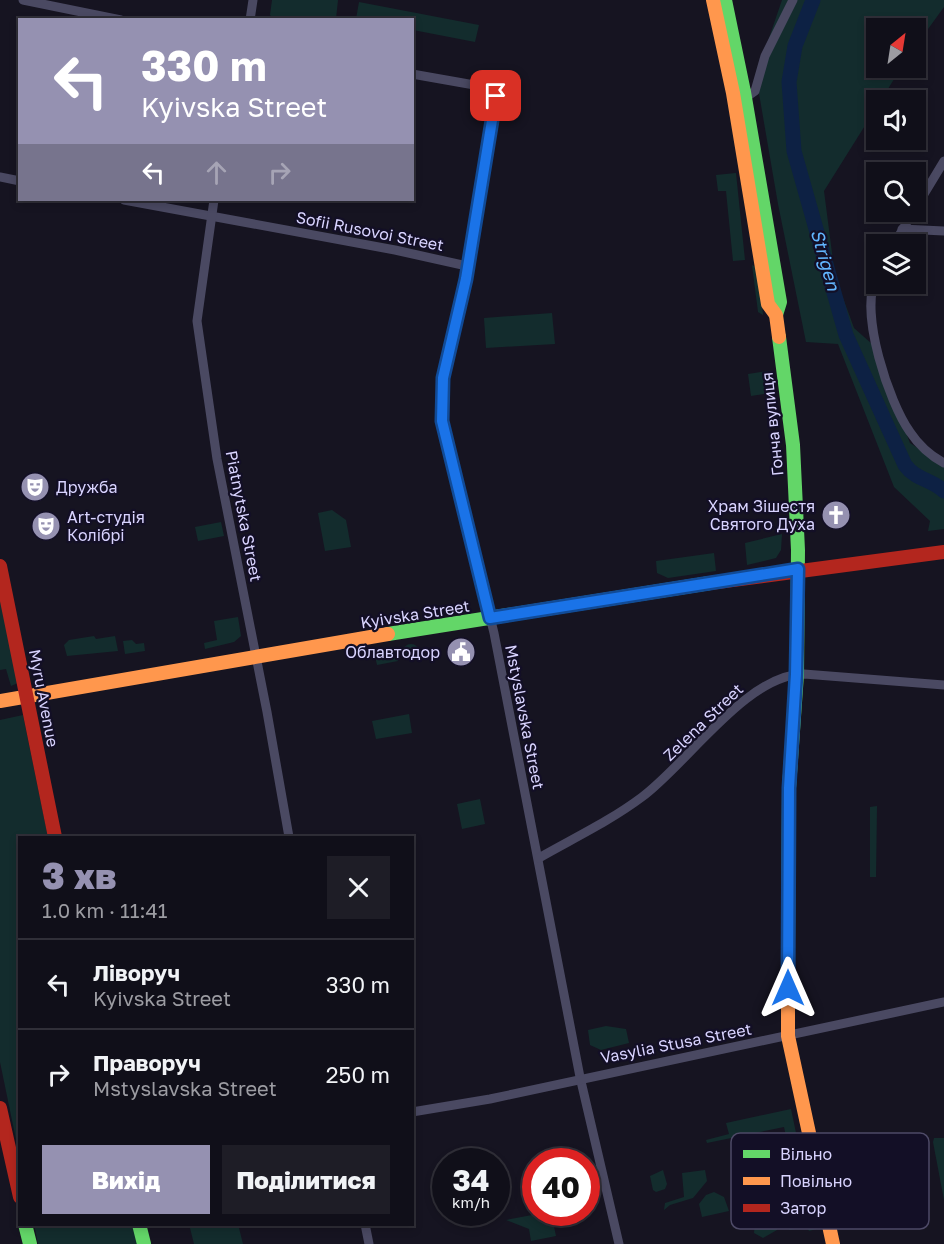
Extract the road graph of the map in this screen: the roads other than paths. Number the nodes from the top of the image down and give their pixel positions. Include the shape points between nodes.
1 (23, 0) edge
2 (253, 0) edge
3 (713, 0) edge
4 (725, 0) edge
5 (793, 0) edge
6 (111, 18) edge
7 (250, 18) edge
8 (414, 74) edge
9 (745, 98) junction
10 (944, 161) edge
11 (0, 177) edge
12 (18, 181) edge
13 (926, 190) edge
14 (129, 201) edge
15 (214, 201) edge
16 (211, 216) junction
17 (906, 222) edge
18 (902, 229) junction
19 (944, 231) edge
20 (899, 234) edge
21 (467, 266) junction
22 (870, 294) edge
23 (776, 315) junction
24 (944, 463) edge
25 (944, 552) edge
26 (0, 566) edge
27 (798, 569) junction
28 (490, 618) junction
29 (255, 655) junction
30 (796, 674) junction
31 (944, 685) edge
32 (28, 695) junction
33 (0, 701) edge
34 (55, 836) edge
35 (289, 836) edge
36 (539, 858) junction
37 (944, 1002) edge
38 (788, 1036) junction
39 (580, 1077) junction
40 (0, 1108) edge
41 (414, 1112) edge
42 (809, 1133) edge
43 (18, 1188) edge
44 (26, 1226) edge
45 (140, 1226) edge
46 (365, 1226) edge
47 (830, 1229) edge
48 (30, 1244) edge
49 (144, 1244) edge
50 (369, 1244) edge
51 (619, 1244) edge
52 (833, 1244) edge

1 - 6 street
2 - 7 street
3 - 23 street, Гонча вулиця via 733,93 768,304
4 - 9 street, Гонча вулиця
5 - 9 street via 765,56 755,91
8 - 21 street, Mstyslavska Street via 497,89
9 - 23 street, Гонча вулиця via 780,302
10 - 13 street
11 - 12 street
14 - 16 street, Sofii Rusovoi Street
15 - 16 street, Piatnytska Street
16 - 21 street, Sofii Rusovoi Street
16 - 29 street, Piatnytska Street via 197,321 217,459
17 - 18 street
18 - 19 street
18 - 20 street
21 - 28 street, Mstyslavska Street via 443,378 442,421
22 - 24 street via 872,328 898,411 922,446
23 - 27 street, Гонча вулиця via 793,445
25 - 27 street, Kyivska Street
26 - 32 street, Myru Avenue
27 - 28 street, Kyivska Street
27 - 30 street, Гонча вулиця
28 - 29 street, Kyivska Street
28 - 36 street, Mstyslavska Street
29 - 32 street, Kyivska Street
29 - 35 street, Piatnytska Street
30 - 31 street, Zelena Street
30 - 36 street, Zelena Street via 786,675 750,695 671,774 641,798
30 - 38 street, Гонча вулиця via 789,788
32 - 33 street, Kyivska Street
32 - 34 street, Myru Avenue
36 - 39 street, Mstyslavska Street
37 - 38 street, Vasylia Stusa Street
38 - 39 street, Vasylia Stusa Street
38 - 42 street, Гонча вулиця
39 - 41 street, Vasylia Stusa Street via 490,1099
39 - 51 street, Mstyslavska Street
40 - 43 street
44 - 48 street
45 - 49 street
46 - 50 street
47 - 52 street, Гонча вулиця

